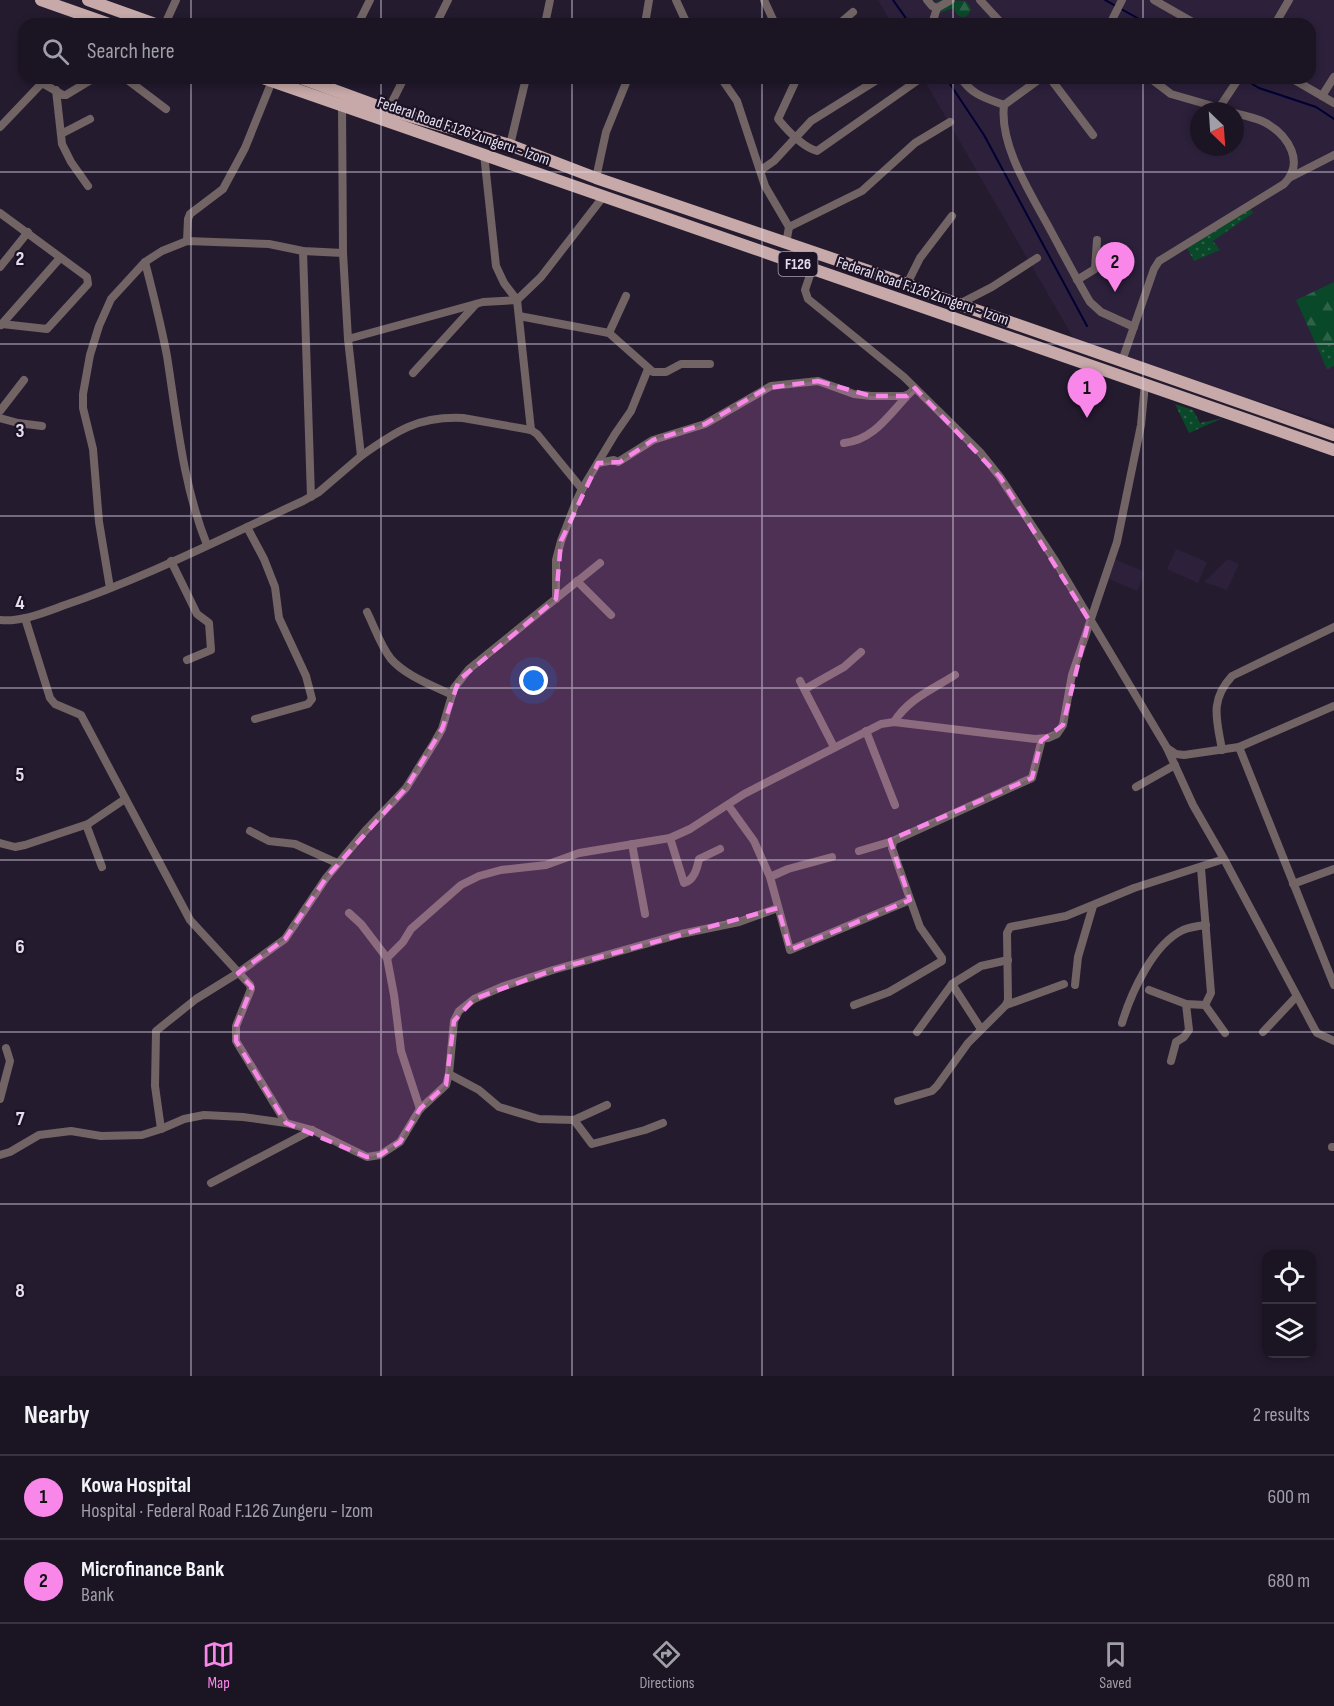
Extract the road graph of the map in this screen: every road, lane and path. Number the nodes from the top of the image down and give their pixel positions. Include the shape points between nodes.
1 (40, 0) edge
2 (176, 0) edge
3 (370, 0) edge
4 (448, 0) edge
5 (550, 0) edge
6 (649, 0) edge
7 (676, 0) edge
8 (927, 0) edge
9 (951, 0) edge
10 (980, 0) edge
11 (1122, 0) edge
12 (1154, 0) edge
13 (1289, 0) edge
14 (95, 1) edge
15 (767, 2) edge
16 (1167, 3) edge
17 (937, 8) junction
18 (853, 12) dead end
19 (82, 18) edge
20 (139, 18) edge
21 (168, 18) edge
22 (361, 18) edge
23 (439, 18) edge
24 (546, 18) edge
25 (646, 18) edge
26 (684, 18) edge
27 (773, 18) edge
28 (846, 18) edge
29 (934, 18) edge
30 (996, 18) edge
31 (1112, 18) edge
32 (1188, 18) edge
33 (1278, 18) edge
34 (1334, 77) edge
35 (39, 84) edge
36 (46, 84) edge
37 (84, 84) edge
38 (133, 84) edge
39 (266, 84) edge
40 (279, 84) edge
41 (330, 84) edge
42 (401, 84) edge
43 (524, 84) edge
44 (626, 84) edge
45 (725, 84) edge
46 (794, 84) edge
47 (870, 84) edge
48 (913, 84) edge
49 (966, 84) edge
50 (1033, 84) edge
51 (1055, 84) edge
52 (1158, 84) edge
53 (1234, 84) edge
54 (1301, 84) edge
55 (56, 90) junction
56 (1322, 96) junction
57 (1199, 102) edge
58 (1224, 102) edge
59 (1334, 102) edge
60 (342, 105) junction
61 (1004, 105) junction
62 (166, 109) dead end
63 (388, 110) junction
64 (1244, 116) edge
65 (90, 119) dead end
66 (950, 122) dead end
67 (0, 127) edge
68 (61, 134) junction
69 (1093, 135) dead end
70 (796, 137) junction
71 (510, 146) junction
72 (484, 154) junction
73 (1334, 155) edge
74 (761, 170) junction
75 (1291, 177) junction
76 (596, 178) junction
77 (88, 186) dead end
78 (603, 197) junction
79 (0, 213) edge
80 (952, 216) dead end
81 (789, 227) junction
82 (28, 232) junction
83 (1097, 240) dead end
84 (187, 241) junction
85 (786, 244) junction
86 (303, 251) junction
87 (343, 253) junction
88 (60, 258) junction
89 (1037, 258) dead end
90 (145, 262) junction
91 (0, 267) edge
92 (812, 269) junction
93 (1077, 280) junction
94 (907, 284) junction
95 (626, 296) dead end
96 (941, 298) junction
97 (517, 300) junction
98 (476, 304) junction
99 (959, 304) junction
100 (935, 312) junction
101 (519, 316) junction
102 (1, 325) edge
103 (1134, 327) junction
104 (609, 333) junction
105 (348, 339) junction
106 (1122, 361) junction
107 (710, 364) dead end
108 (648, 369) junction
109 (412, 373) dead end
110 (24, 380) dead end
111 (1145, 384) junction
112 (915, 388) junction
113 (907, 396) junction
114 (0, 411) edge
115 (0, 418) edge
116 (42, 426) dead end
117 (531, 430) junction
118 (1334, 435) edge
119 (844, 443) dead end
120 (1334, 450) edge
121 (362, 456) junction
122 (598, 463) junction
123 (582, 489) junction
124 (311, 497) junction
125 (247, 527) junction
126 (207, 545) junction
127 (171, 561) junction
128 (600, 563) dead end
129 (577, 581) junction
130 (110, 588) junction
131 (556, 599) junction
132 (368, 612) dead end
133 (611, 615) dead end
134 (26, 618) junction
135 (0, 620) edge
136 (1089, 620) junction
137 (1334, 627) edge
138 (861, 652) dead end
139 (187, 660) dead end
140 (955, 675) dead end
141 (801, 681) dead end
142 (805, 689) junction
143 (452, 695) junction
144 (1334, 706) edge
145 (255, 719) dead end
146 (894, 722) junction
147 (866, 731) junction
148 (1042, 739) junction
149 (834, 747) junction
150 (1239, 747) junction
151 (1167, 748) junction
152 (1222, 750) junction
153 (1175, 765) junction
154 (1136, 787) dead end
155 (125, 799) junction
156 (728, 805) junction
157 (895, 805) dead end
158 (88, 824) junction
159 (250, 831) dead end
160 (670, 838) junction
161 (893, 840) junction
162 (0, 843) edge
163 (632, 844) junction
164 (720, 849) dead end
165 (859, 851) dead end
166 (832, 858) dead end
167 (1224, 859) junction
168 (337, 864) junction
169 (102, 867) dead end
170 (1201, 868) junction
171 (1334, 869) edge
172 (770, 877) junction
173 (1293, 884) junction
174 (910, 900) junction
175 (1093, 906) junction
176 (778, 908) junction
177 (349, 913) dead end
178 (645, 914) dead end
179 (1206, 925) junction
180 (387, 958) junction
181 (1008, 960) junction
182 (1330, 962) edge
183 (238, 973) junction
184 (952, 984) junction
185 (1064, 984) dead end
186 (1075, 985) dead end
187 (1334, 985) edge
188 (1149, 990) dead end
189 (1296, 997) junction
190 (1186, 1004) junction
191 (854, 1005) dead end
192 (1006, 1005) junction
193 (1205, 1005) junction
194 (1122, 1023) dead end
195 (981, 1029) junction
196 (917, 1032) dead end
197 (1263, 1032) dead end
198 (1225, 1033) dead end
199 (1334, 1041) edge
200 (6, 1048) dead end
201 (1171, 1061) dead end
202 (449, 1074) junction
203 (0, 1099) edge
204 (898, 1101) dead end
205 (607, 1105) dead end
206 (420, 1109) junction
207 (574, 1120) junction
208 (286, 1123) junction
209 (663, 1123) dead end
210 (161, 1130) junction
211 (312, 1130) junction
212 (0, 1155) edge
213 (211, 1183) dead end

1 - 19 main road
2 - 21 street
3 - 22 street
4 - 23 street
5 - 24 street
6 - 25 street
7 - 26 street
8 - 17 street
9 - 17 street
10 - 30 street
11 - 31 street
12 - 16 street
13 - 33 street
14 - 20 main road
15 - 27 street
16 - 32 street
17 - 29 street
18 - 28 street
34 - 56 street
35 - 67 street
36 - 55 street
37 - 55 street via 66,95
38 - 62 street
39 - 84 street via 245,148 223,189 190,214
40 - 60 main road, Federal Road F.126 Zungeru - Izom / F126
41 - 63 main road, Federal Road F.126 Zungeru - Izom / F126
42 - 63 street
43 - 71 street
44 - 76 street via 606,132
45 - 74 street via 743,113
46 - 70 street via 778,119
47 - 70 street via 811,121
48 - 70 street via 821,149 813,150
49 - 61 street via 978,95
50 - 61 street
51 - 69 street
52 - 57 street via 1171,94
53 - 58 street
54 - 56 street
55 - 68 street
56 - 59 street
60 - 72 main road, Federal Road F.126 Zungeru - Izom / F126
60 - 87 street
61 - 93 street via 1011,150
63 - 71 main road, Federal Road F.126 Zungeru - Izom / F126
64 - 75 street via 1264,122 1285,139 1294,157
65 - 68 street
66 - 81 street via 915,143 855,195
68 - 77 street via 67,156
70 - 74 street
71 - 76 main road, Federal Road F.126 Zungeru - Izom / F126
72 - 78 main road, Federal Road F.126 Zungeru - Izom / F126
72 - 97 street via 496,266
73 - 75 street
74 - 81 street
75 - 103 street via 1159,261
76 - 85 main road, Federal Road F.126 Zungeru - Izom / F126
78 - 92 main road, Federal Road F.126 Zungeru - Izom / F126
78 - 97 street via 540,278
79 - 82 street
80 - 94 street via 920,258
81 - 85 street
82 - 88 street
82 - 91 street
83 - 93 street via 1095,269
84 - 86 street via 269,244
84 - 90 street
85 - 94 main road, Federal Road F.126 Zungeru - Izom / F126
86 - 87 street
86 - 124 street
87 - 105 street
88 - 102 street
88 - 102 street via 87,277 87,286 47,329
89 - 99 street
90 - 126 street via 166,353 188,483
90 - 130 street via 111,299 90,355 83,394
92 - 100 main road, Federal Road F.126 Zungeru - Izom / F126
92 - 112 street via 805,290 808,299
93 - 103 street via 1096,308
94 - 96 main road, Federal Road F.126 Zungeru - Izom / F126
95 - 104 street
96 - 99 main road, Federal Road F.126 Zungeru - Izom / F126
96 - 100 main road
97 - 98 street
97 - 101 street
98 - 105 street
98 - 109 street
99 - 106 main road, Federal Road F.126 Zungeru - Izom / F126
100 - 111 main road, Federal Road F.126 Zungeru - Izom / F126
101 - 104 street
101 - 117 street
103 - 106 street
104 - 108 street
105 - 121 street
106 - 118 main road, Federal Road F.126 Zungeru - Izom / F126
107 - 108 street via 681,364 666,372
108 - 122 street via 631,411
110 - 114 street
111 - 120 main road, Federal Road F.126 Zungeru - Izom / F126
111 - 136 street via 1141,425 1117,542
112 - 113 street
112 - 136 street via 1000,477
113 - 119 street via 873,433
113 - 122 street via 861,395 818,381 771,386 705,424 653,440 618,462
115 - 116 street
117 - 121 street via 463,418 424,422 403,428
117 - 123 street
121 - 124 street
122 - 123 street
123 - 131 street via 556,560
124 - 125 street
125 - 126 street
125 - 145 street via 275,587 279,618 306,676 312,699 308,704
126 - 127 street
127 - 130 street
127 - 139 street via 197,614 209,623 211,650
128 - 129 street
129 - 131 street
129 - 133 street
130 - 134 street
131 - 143 street via 469,669
132 - 143 street via 394,662
134 - 135 street
134 - 155 street via 50,698 81,715
136 - 148 street via 1072,675 1063,725 1057,734
136 - 151 street
137 - 152 street via 1226,682 1215,711
138 - 142 street via 844,667
140 - 146 street via 912,701
141 - 142 street
142 - 149 street
143 - 168 street via 442,729 406,788
144 - 150 street
146 - 147 street
146 - 148 street
147 - 149 street
147 - 157 street
148 - 161 street via 1032,778
149 - 156 street
150 - 152 street
150 - 173 street
151 - 152 street via 1184,755
151 - 153 street
153 - 154 street
153 - 167 street
155 - 158 street
155 - 183 street via 190,920
156 - 160 street
156 - 172 street via 754,842
158 - 162 street via 25,845
158 - 169 street
159 - 168 street via 269,841 295,844
160 - 163 street
160 - 164 street via 684,883 693,877 699,859
161 - 165 street
161 - 174 street via 892,848
163 - 178 street
163 - 180 street via 579,853 546,865 478,876 461,885 411,929
166 - 172 street
167 - 170 street
167 - 189 street
168 - 183 street via 285,939
170 - 175 street via 1134,888
170 - 179 street
171 - 173 street
172 - 176 street
173 - 182 street
174 - 176 street via 790,950
174 - 191 street via 920,927 942,961 889,992
175 - 181 street via 1066,916 1010,927
175 - 186 street via 1078,957
176 - 202 street via 739,922 553,970 474,999 459,1011 454,1021
177 - 180 street
179 - 193 street via 1211,993
179 - 194 street via 1180,931 1163,946 1140,977
180 - 206 street via 401,1051
181 - 184 street via 981,966
181 - 192 street
182 - 187 street
183 - 208 street via 251,989 236,1026 236,1041
183 - 210 street via 196,999 156,1031 155,1086
184 - 195 street
184 - 196 street
185 - 192 street
188 - 190 street
189 - 197 street
189 - 199 street via 1316,1032
190 - 193 street
190 - 201 street via 1190,1028 1176,1042
192 - 195 street
193 - 198 street
195 - 204 street via 938,1086
200 - 203 street via 10,1061
202 - 206 street via 443,1090
202 - 207 street via 505,1109 543,1120
205 - 207 street
206 - 211 street via 400,1142 373,1157
207 - 209 street via 592,1144
208 - 210 street via 204,1115
208 - 211 street
210 - 212 street via 126,1137 101,1137 78,1131 39,1135
211 - 213 street

